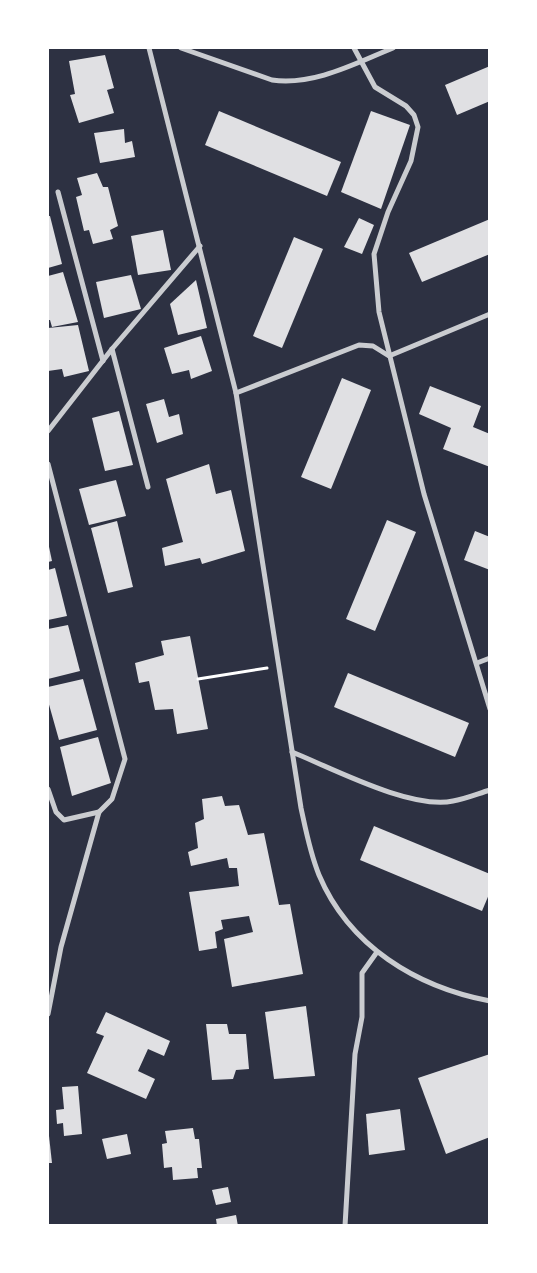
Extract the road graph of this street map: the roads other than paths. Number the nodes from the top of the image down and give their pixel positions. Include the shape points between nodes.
1 (149, 48) edge
2 (182, 48) edge
3 (354, 48) edge
4 (393, 48) edge
5 (361, 61) junction
6 (58, 192) dead end
7 (200, 246) junction
8 (490, 314) edge
9 (112, 349) junction
10 (389, 356) junction
11 (103, 361) junction
12 (236, 393) junction
13 (48, 431) edge
14 (48, 464) edge
15 (148, 488) dead end
16 (490, 658) edge
17 (476, 663) junction
18 (490, 709) edge
19 (292, 752) junction
20 (48, 789) edge
21 (490, 790) edge
22 (99, 812) junction
23 (377, 952) junction
24 (490, 1001) edge
25 (48, 1014) edge
26 (345, 1226) edge

1 - 7 street
2 - 5 street via 272,80 288,82 322,75
3 - 5 street
4 - 5 street
5 - 10 street via 375,88 406,106 418,127 411,161 388,212 374,254 379,312
6 - 11 street
7 - 9 street
7 - 12 street
8 - 10 street
9 - 11 street
9 - 15 street
10 - 12 street via 373,346 359,344
10 - 17 street via 424,494
11 - 13 street
12 - 19 street
14 - 22 street via 125,759 112,799
16 - 17 street
17 - 18 street
19 - 21 street via 401,796 423,801 451,802
19 - 23 street via 303,818 319,875 348,923
20 - 22 street via 56,812 64,820
22 - 25 street via 61,947
23 - 24 street via 397,967 439,988
23 - 26 street via 362,973 362,1017 355,1054

